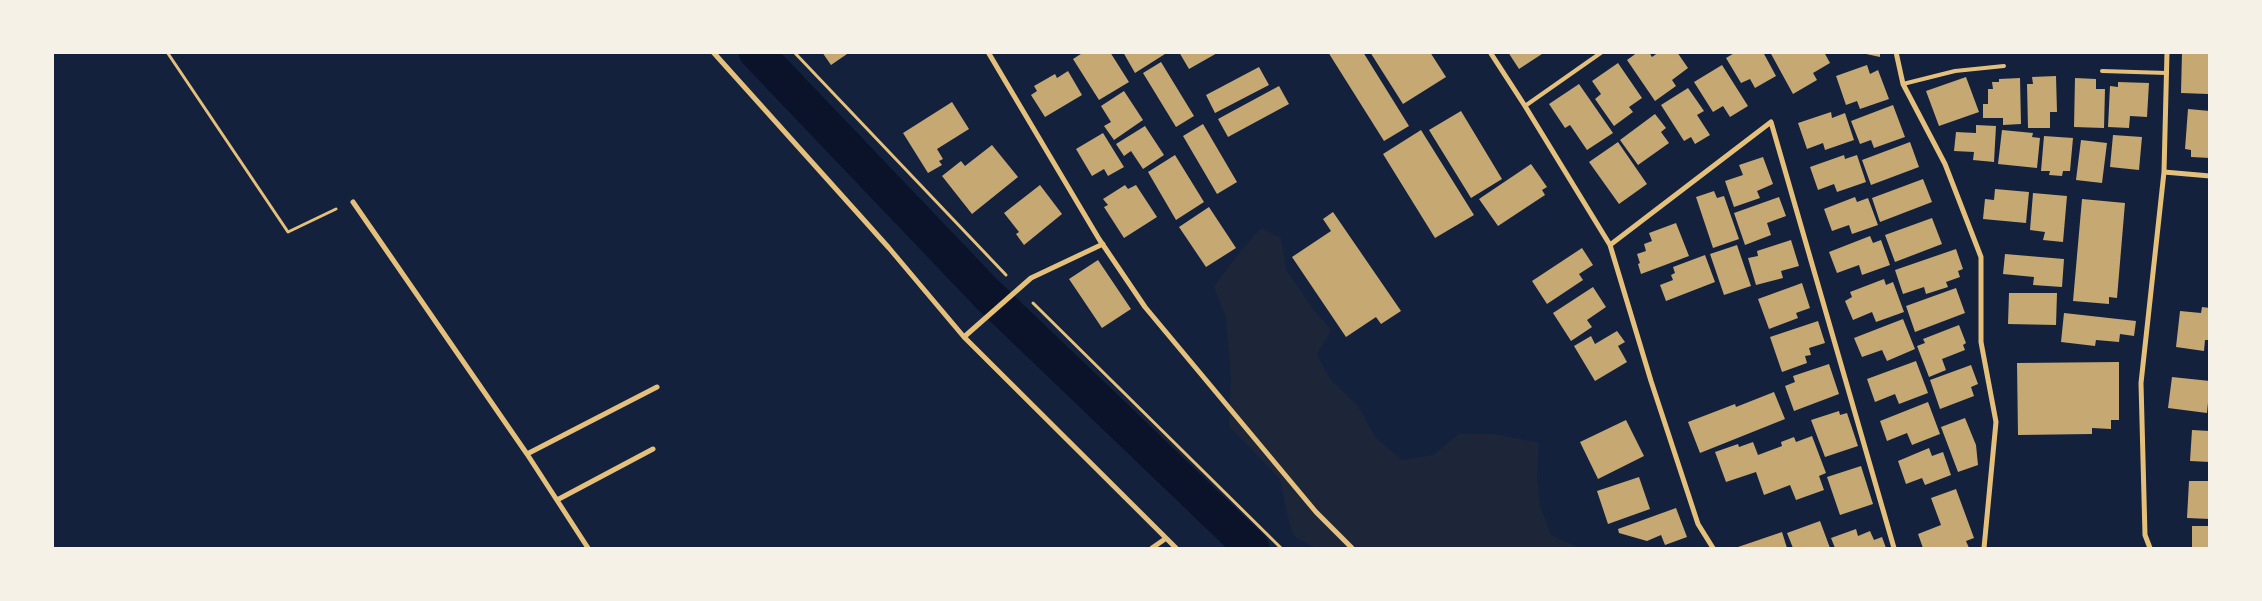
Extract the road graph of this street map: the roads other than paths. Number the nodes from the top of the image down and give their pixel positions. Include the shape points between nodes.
1 (713, 52) edge
2 (988, 52) edge
3 (1490, 52) edge
4 (1602, 52) edge
5 (1896, 52) edge
6 (2167, 52) edge
7 (2004, 66) dead end
8 (2102, 71) dead end
9 (2167, 73) junction
10 (1903, 84) junction
11 (1525, 106) junction
12 (2164, 172) junction
13 (2210, 176) edge
14 (352, 202) road end
15 (1103, 244) junction
16 (1610, 245) junction
17 (964, 337) junction
18 (657, 387) dead end
19 (653, 449) dead end
20 (527, 454) junction
21 (557, 500) junction
22 (1165, 539) junction
23 (588, 548) edge
24 (1152, 548) edge
25 (1176, 548) edge
26 (1352, 548) edge
27 (1713, 548) edge
28 (1894, 548) edge
29 (1984, 548) edge
30 (2150, 548) edge

1 - 17 street via 889,248
2 - 15 street
3 - 11 street
4 - 11 lane
5 - 10 street
6 - 9 street
7 - 10 lane via 1955,71
8 - 9 lane
9 - 12 street
10 - 29 street via 1945,164 1981,257 1981,342 1996,422
11 - 16 street
12 - 13 street
12 - 30 street via 2141,383 2145,535
14 - 20 street
15 - 17 street via 1031,278
15 - 26 street via 1145,307 1316,512
16 - 27 street via 1698,524
16 - 28 street via 1771,122
17 - 22 street
18 - 20 street
19 - 21 street
20 - 21 street
21 - 23 street
22 - 24 street
22 - 25 street

